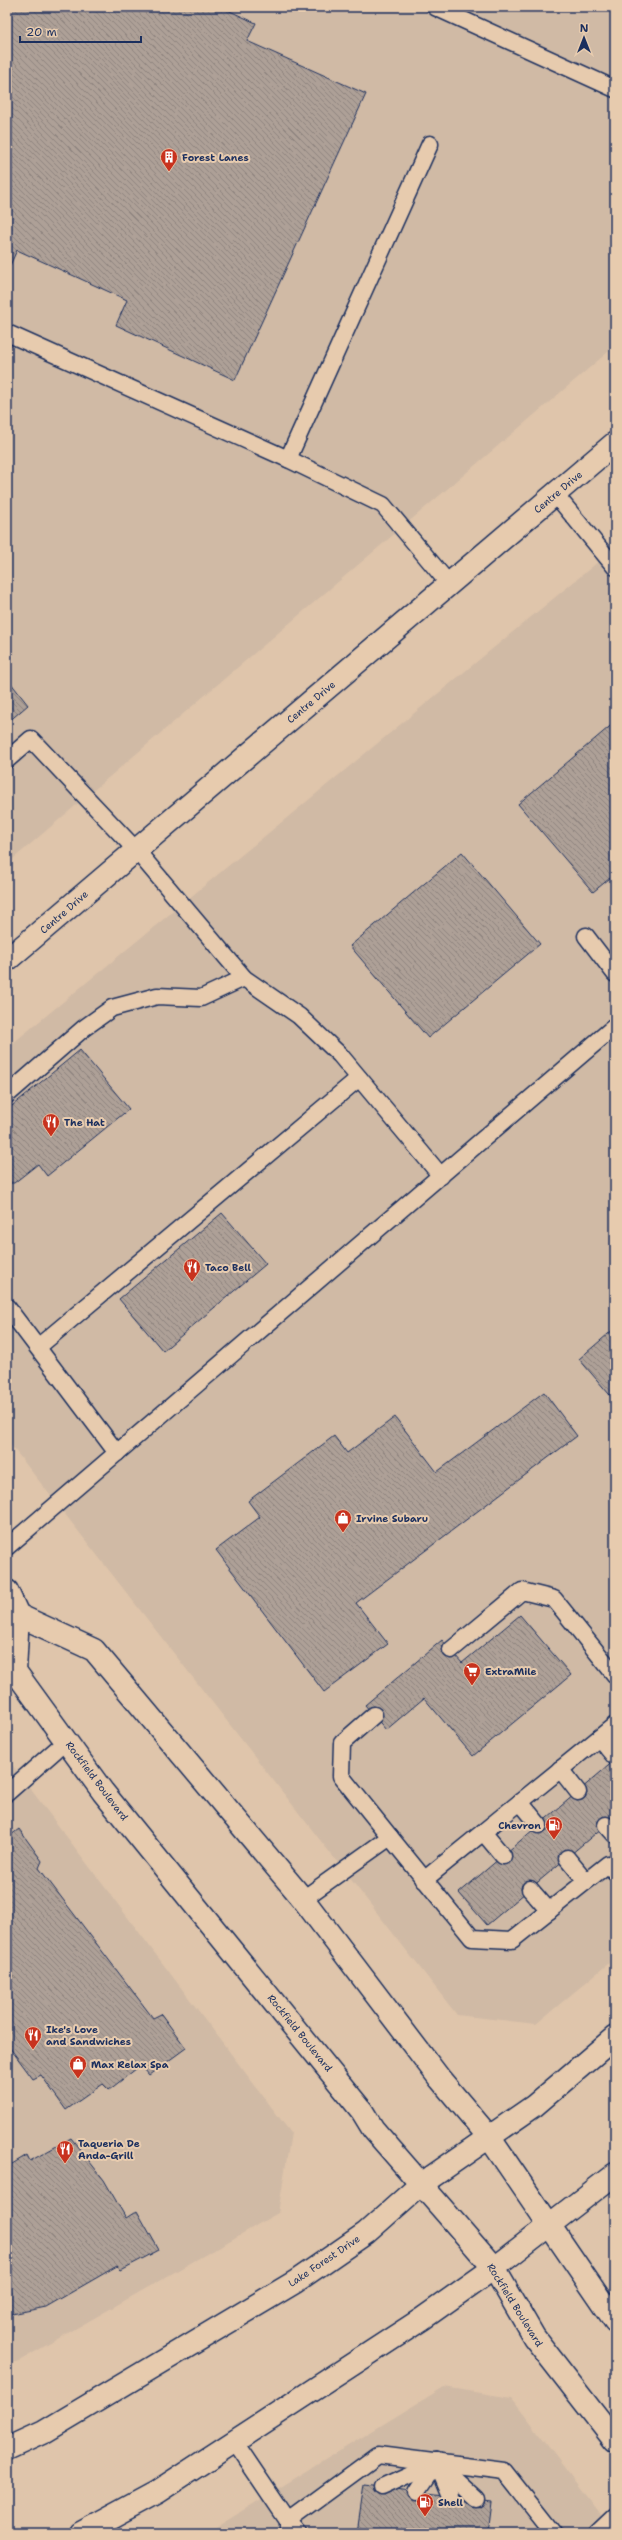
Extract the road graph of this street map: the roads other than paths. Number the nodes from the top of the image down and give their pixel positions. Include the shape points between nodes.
1 (435, 7) edge
2 (615, 89) edge
3 (430, 144) dead end
4 (7, 333) edge
5 (615, 444) edge
6 (288, 459) junction
7 (555, 494) junction
8 (615, 567) edge
9 (449, 584) junction
10 (7, 760) edge
11 (136, 850) junction
12 (586, 936) dead end
13 (7, 960) edge
14 (615, 974) edge
15 (244, 978) junction
16 (615, 1026) edge
17 (359, 1078) junction
18 (7, 1095) edge
19 (441, 1176) junction
20 (7, 1307) edge
21 (38, 1347) junction
22 (117, 1453) junction
23 (7, 1547) edge
24 (7, 1591) edge
25 (18, 1616) junction
26 (451, 1650) dead end
27 (615, 1675) edge
28 (374, 1715) dead end
29 (615, 1725) edge
30 (599, 1738) junction
31 (66, 1741) junction
32 (615, 1757) edge
33 (560, 1770) junction
34 (578, 1792) dead end
35 (7, 1793) edge
36 (520, 1802) junction
37 (539, 1825) dead end
38 (483, 1832) junction
39 (390, 1837) junction
40 (503, 1856) dead end
41 (567, 1858) dead end
42 (613, 1864) edge
43 (424, 1880) junction
44 (586, 1881) junction
45 (530, 1889) dead end
46 (303, 1899) junction
47 (549, 1911) junction
48 (615, 2037) edge
49 (488, 2137) junction
50 (615, 2174) edge
51 (420, 2185) junction
52 (549, 2226) junction
53 (494, 2268) junction
54 (615, 2321) edge
55 (234, 2441) junction
56 (615, 2441) edge
57 (7, 2449) edge
58 (437, 2462) junction
59 (382, 2487) dead end
60 (416, 2492) dead end
61 (451, 2496) dead end
62 (477, 2499) dead end
63 (615, 2516) edge
64 (291, 2529) edge
65 (81, 2533) edge
66 (553, 2533) edge
67 (597, 2533) edge

1 - 2 lane
3 - 6 lane
4 - 6 lane
5 - 7 main road, Centre Drive
6 - 9 lane via 383,505
7 - 8 lane
7 - 9 main road, Centre Drive
9 - 11 main road, Centre Drive
10 - 11 lane via 31,739
11 - 13 main road, Centre Drive
11 - 15 lane
12 - 14 lane
15 - 17 lane via 299,1016 340,1055
15 - 18 lane via 200,998 157,996 112,1008 84,1028
16 - 19 lane
17 - 19 lane
17 - 21 lane
19 - 22 lane
20 - 21 lane
21 - 22 lane
22 - 23 lane
24 - 25 main road, Rockfield Boulevard
25 - 31 main road, Rockfield Boulevard via 15,1671
25 - 46 main road via 94,1650
26 - 27 lane via 522,1591 554,1599
28 - 39 lane via 342,1743 341,1776
29 - 30 lane
30 - 32 lane
30 - 33 lane
31 - 35 lane
31 - 51 main road, Rockfield Boulevard via 103,1792
33 - 34 lane
33 - 36 lane
36 - 37 lane
36 - 38 lane
38 - 40 lane
38 - 43 lane
39 - 43 lane
39 - 46 lane
41 - 44 lane
42 - 44 lane
43 - 47 lane via 472,1938 512,1940
44 - 47 lane
45 - 47 lane
46 - 49 main road via 440,2079
48 - 49 main road, Lake Forest Drive via 534,2106
49 - 51 main road, Lake Forest Drive
49 - 52 main road
50 - 52 main road
51 - 53 main road, Rockfield Boulevard
51 - 57 main road, Lake Forest Drive via 366,2233 295,2282 44,2432
52 - 53 main road
52 - 54 main road
53 - 55 main road via 422,2319
53 - 56 main road, Rockfield Boulevard via 534,2337
55 - 64 lane
55 - 65 main road via 157,2492
58 - 59 lane
58 - 60 lane
58 - 61 lane
58 - 62 lane
58 - 64 lane via 378,2455
58 - 66 lane via 504,2472
63 - 67 lane

